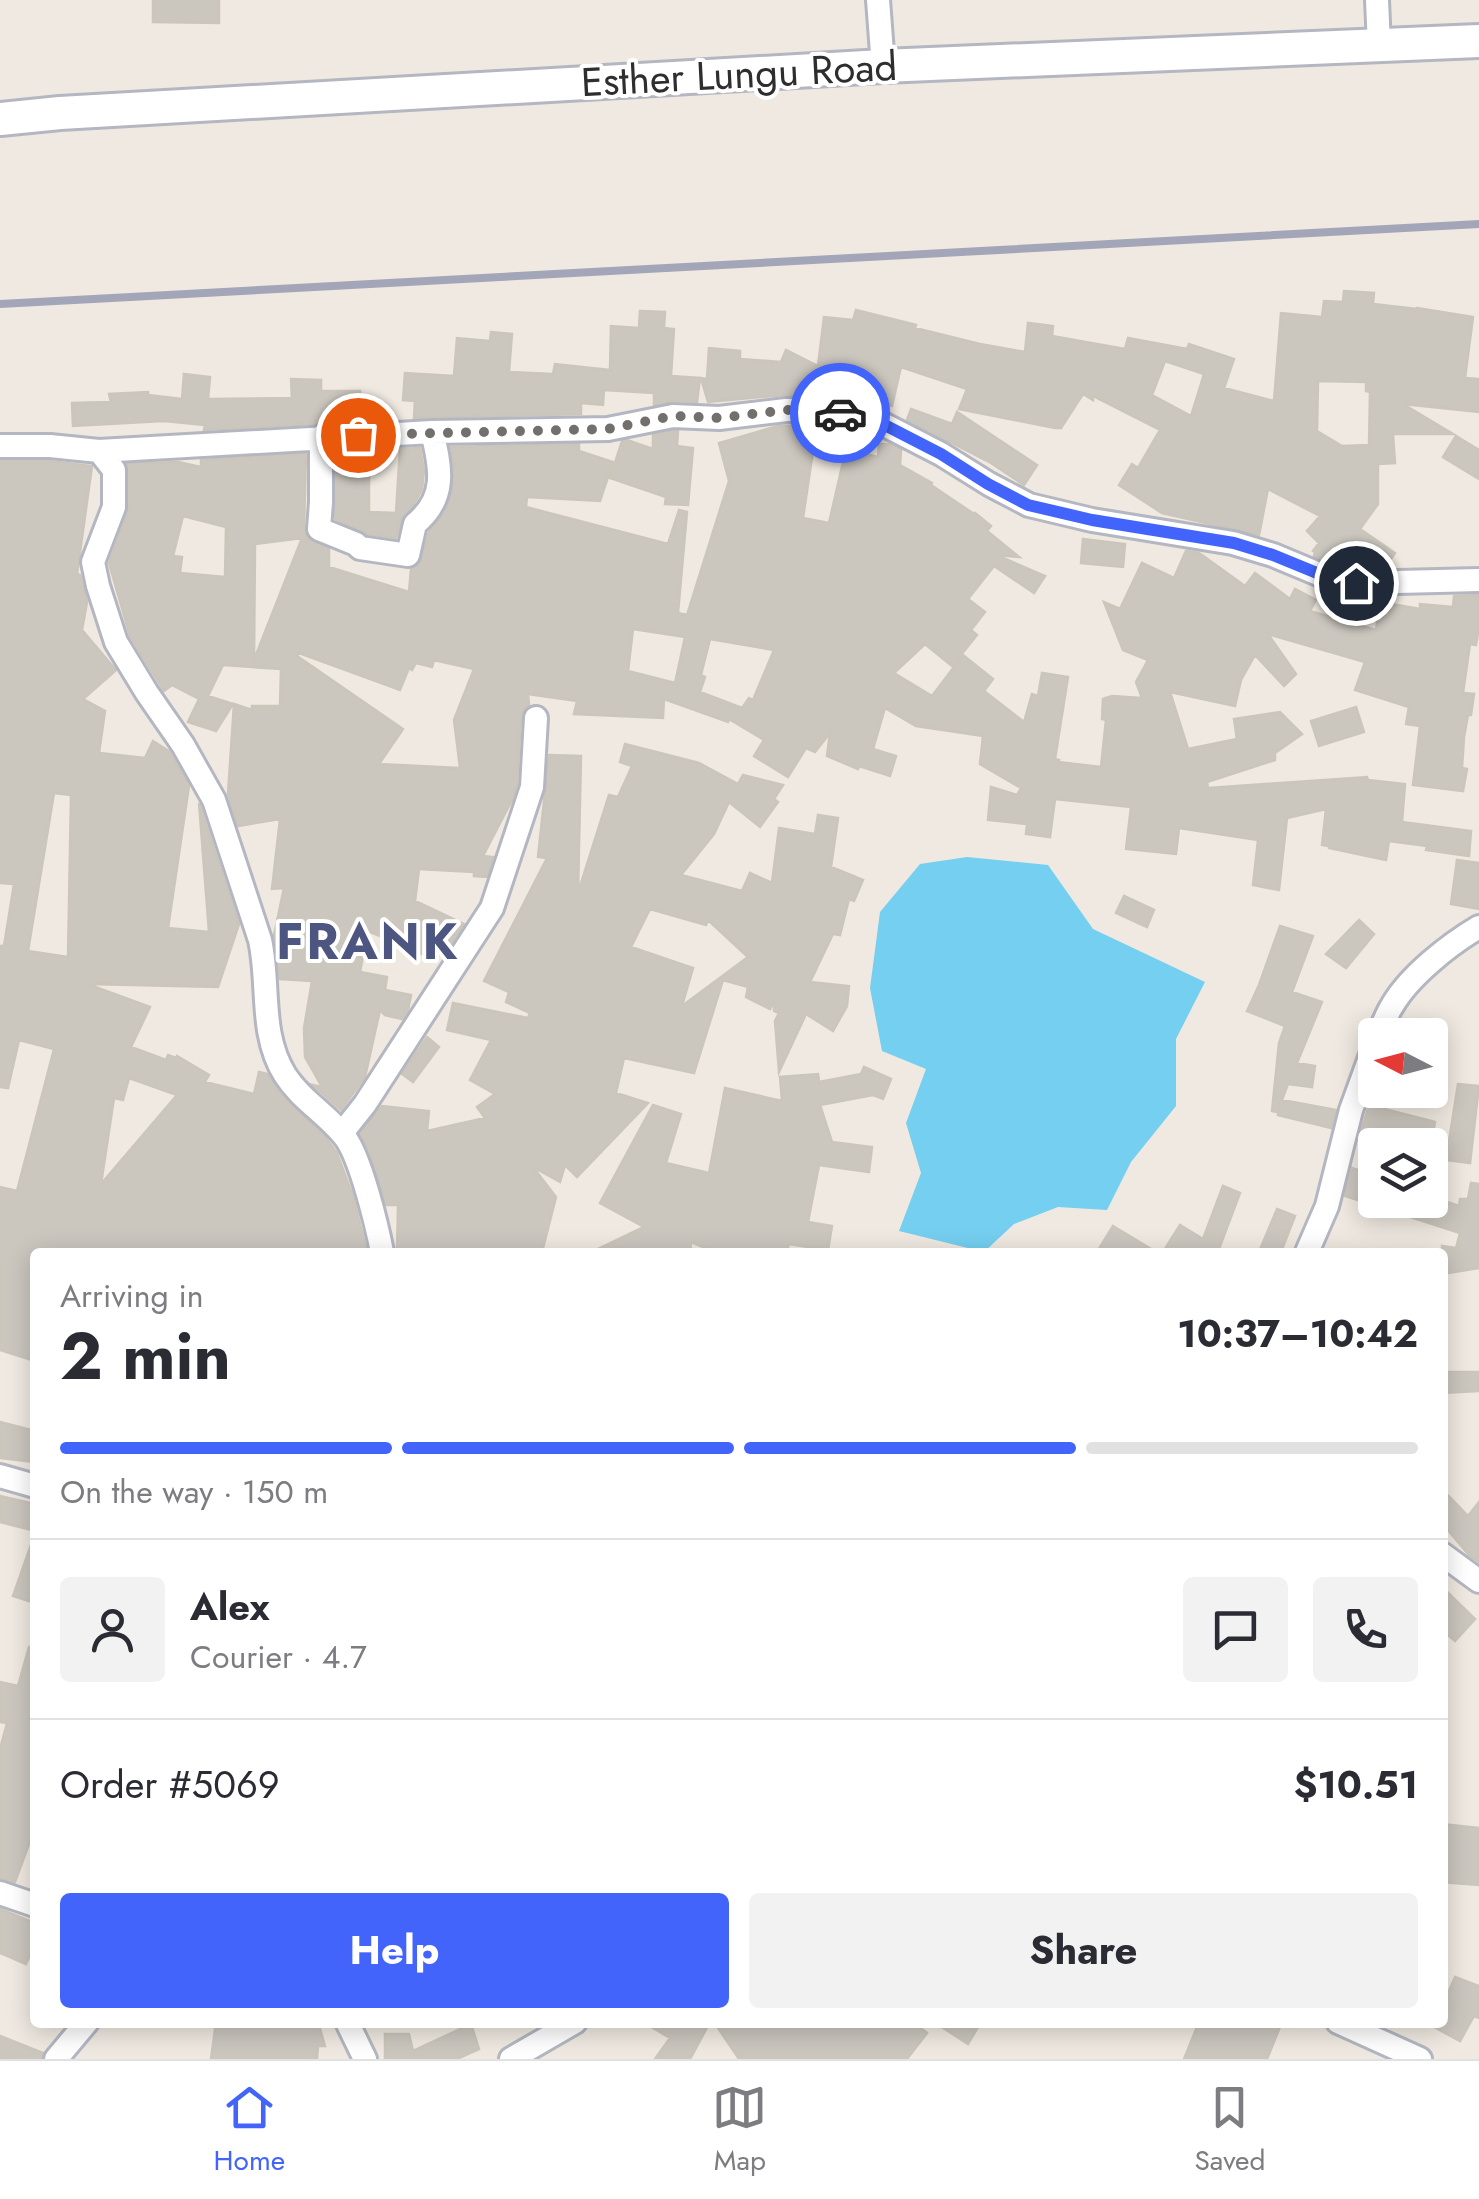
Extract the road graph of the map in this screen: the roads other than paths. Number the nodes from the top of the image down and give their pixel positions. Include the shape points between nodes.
1 (878, 0) edge
2 (1378, 0) edge
3 (1479, 41) edge
4 (1379, 46) junction
5 (882, 66) junction
6 (0, 119) edge
7 (432, 432) junction
8 (321, 436) junction
9 (0, 446) edge
10 (99, 451) junction
11 (1479, 580) edge
12 (536, 718) dead end
13 (1479, 927) edge
14 (1386, 1018) edge
15 (1358, 1089) edge
16 (342, 1133) junction
17 (381, 1248) edge
18 (1309, 1248) edge
19 (0, 1476) edge
20 (30, 1485) edge
21 (1448, 1558) edge
22 (1479, 1581) edge
23 (0, 1893) edge
24 (30, 1903) edge
25 (82, 2028) edge
26 (350, 2028) edge
27 (564, 2028) edge
28 (1351, 2028) edge
29 (56, 2059) edge
30 (365, 2059) edge
31 (511, 2059) edge
32 (1420, 2059) edge

1 - 5 street
2 - 4 street
3 - 4 street, Esther Lungu Road
4 - 5 street, Esther Lungu Road
5 - 6 street, Esther Lungu Road
7 - 8 street
7 - 8 street via 439,490 428,515 415,524 408,554 360,548 319,529
7 - 11 street via 608,429 673,416 828,410 875,420 1028,505 1234,543 1334,580
8 - 10 street
9 - 10 street
10 - 16 street via 114,470 114,507 93,562 116,642 214,800 260,940 267,1024 277,1057 286,1076
12 - 16 street via 532,787 492,908
13 - 14 street via 1418,975
15 - 18 street
16 - 17 street via 354,1149
19 - 20 street
21 - 22 street
23 - 24 street
25 - 29 street
26 - 30 street
27 - 31 street
28 - 32 street

